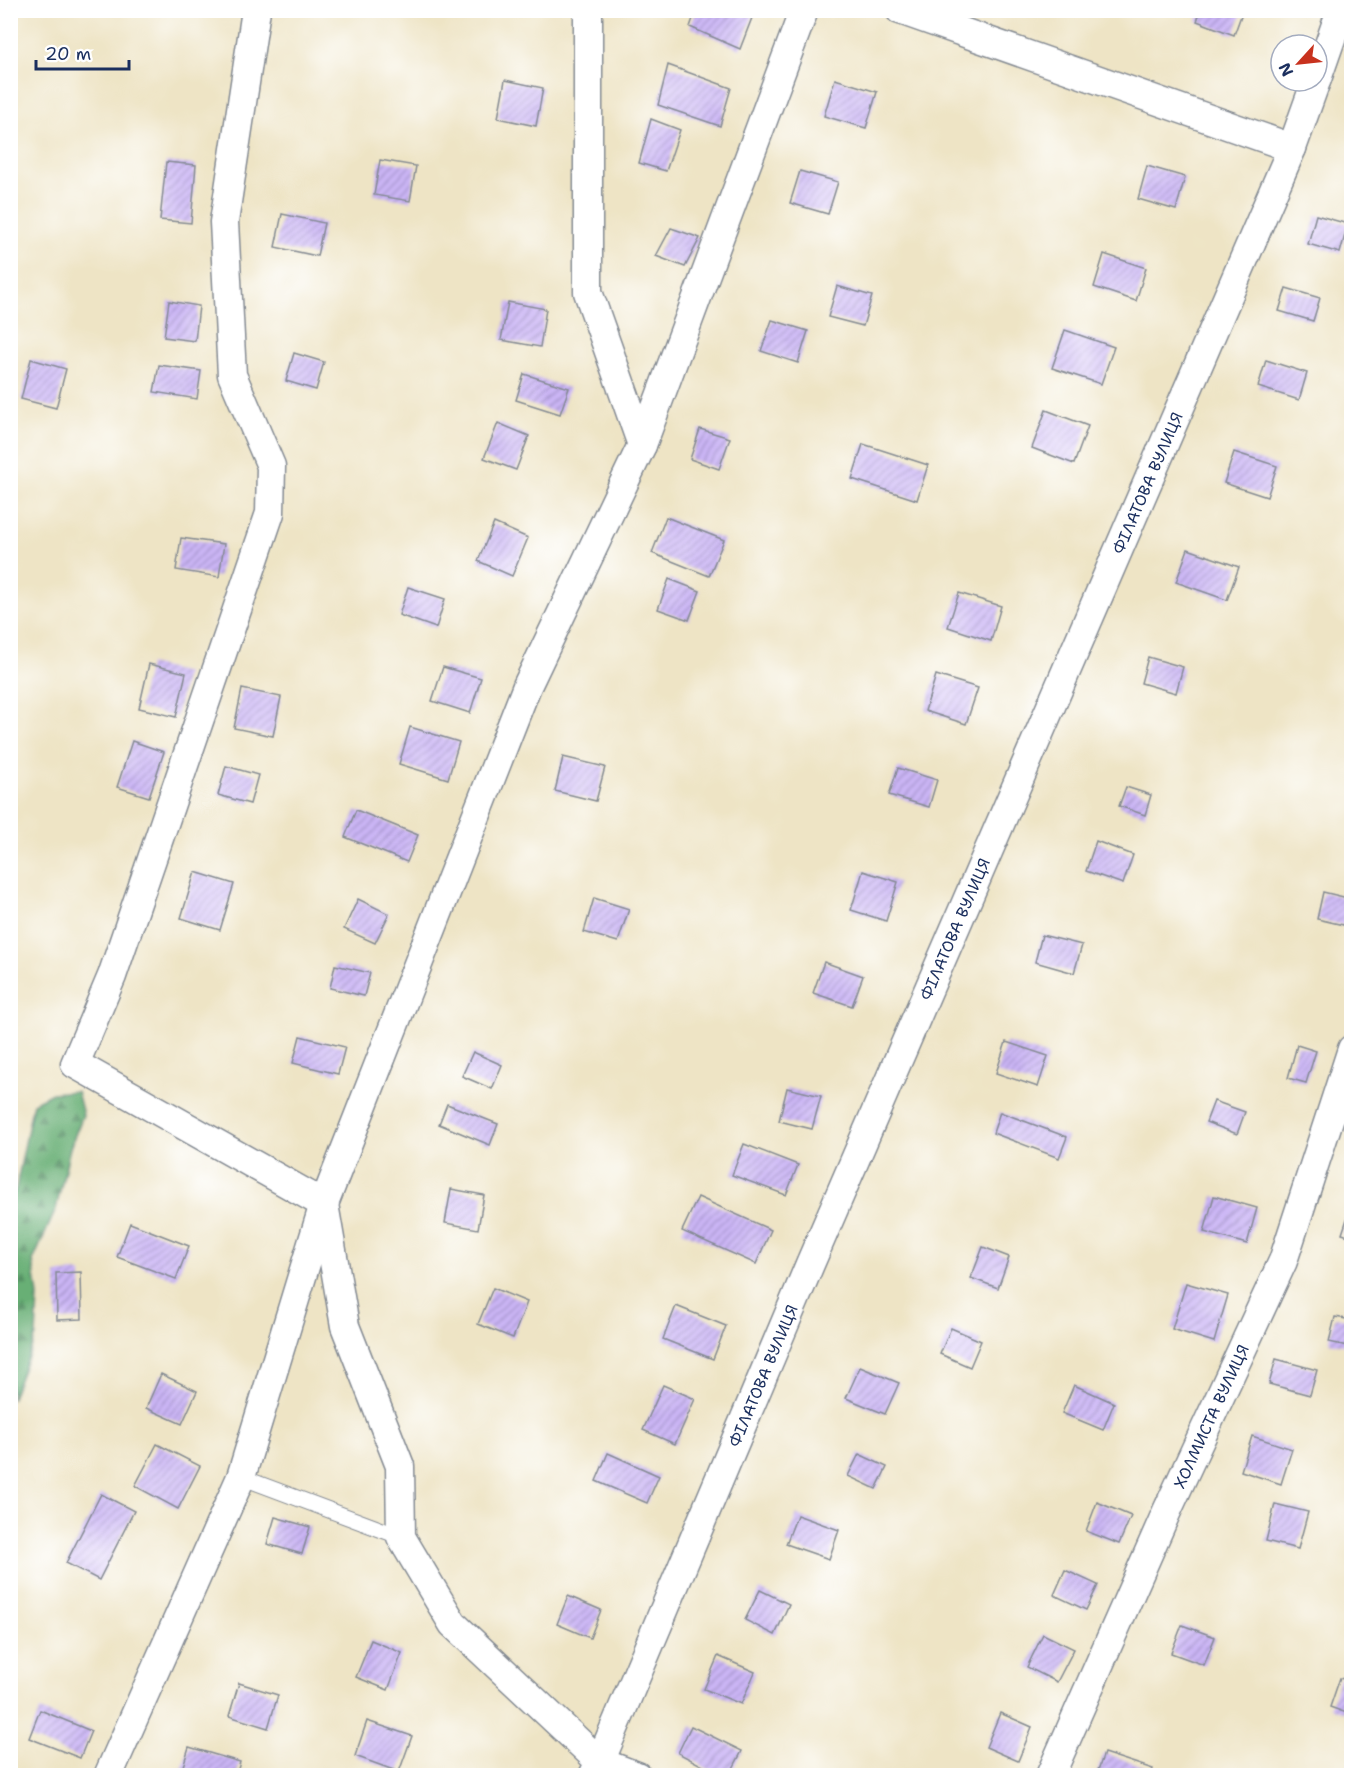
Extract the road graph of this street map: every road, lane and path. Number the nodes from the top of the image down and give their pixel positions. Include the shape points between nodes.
1 (256, 10) edge
2 (588, 10) edge
3 (804, 10) edge
4 (900, 10) edge
5 (1341, 10) edge
6 (1329, 45) edge
7 (1312, 93) edge
8 (1292, 148) junction
9 (642, 445) junction
10 (1352, 1049) edge
11 (324, 1204) junction
12 (241, 1477) junction
13 (401, 1537) junction
14 (597, 1769) edge
15 (108, 1776) edge
16 (637, 1776) edge
17 (1050, 1776) edge

1 - 11 street via 224,222 232,375 271,466 270,513 112,976 75,1064
2 - 9 street via 588,292
3 - 9 street
4 - 8 street
5 - 6 street, ФІЛАТОВА ВУЛИЦЯ
7 - 8 street, ФІЛАТОВА ВУЛИЦЯ
8 - 14 street, ФІЛАТОВА ВУЛИЦЯ
9 - 11 street via 526,686
10 - 17 street, ХОЛМИСТА ВУЛИЦЯ via 1283,1261 1162,1521
11 - 12 street
11 - 13 street via 345,1326 399,1466
12 - 13 lane
12 - 15 street
13 - 14 street via 453,1624
14 - 16 street

